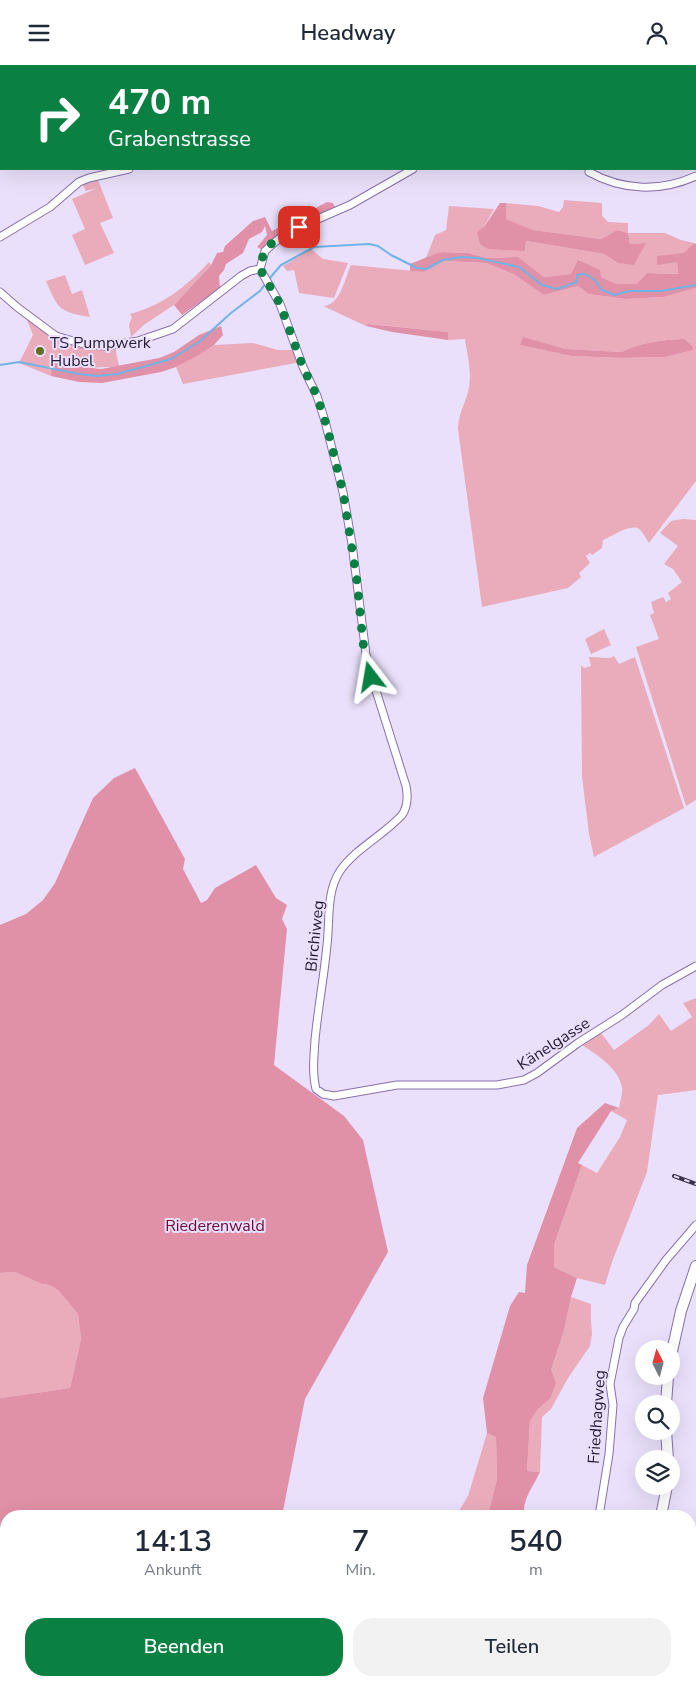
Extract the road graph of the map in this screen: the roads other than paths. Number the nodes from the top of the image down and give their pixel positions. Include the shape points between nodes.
1 (124, 170) edge
2 (411, 170) edge
3 (593, 171) edge
4 (696, 176) edge
5 (0, 237) edge
6 (260, 269) junction
7 (0, 292) edge
8 (696, 966) edge
9 (318, 1092) joint
10 (696, 1225) edge
11 (696, 1266) edge
12 (674, 1340) edge
13 (665, 1495) edge
14 (600, 1510) edge
15 (662, 1510) edge

1 - 5 street via 79,182 50,207
2 - 6 street via 350,205 288,232 265,251
3 - 4 street via 600,178 616,184 640,188 672,185
6 - 7 street via 241,276 173,329 138,341 113,345 87,345 56,336
6 - 9 street, Birchiweg via 280,304 317,396 337,465 352,544 367,662 406,786 407,800 405,811 355,855 336,878 330,902 314,1052 314,1081
8 - 9 street, Känelgasse via 662,985 524,1080 497,1085 397,1085 334,1095
10 - 14 street, Friedhagweg via 635,1303 619,1338 610,1383 613,1405
11 - 12 street
13 - 15 street

